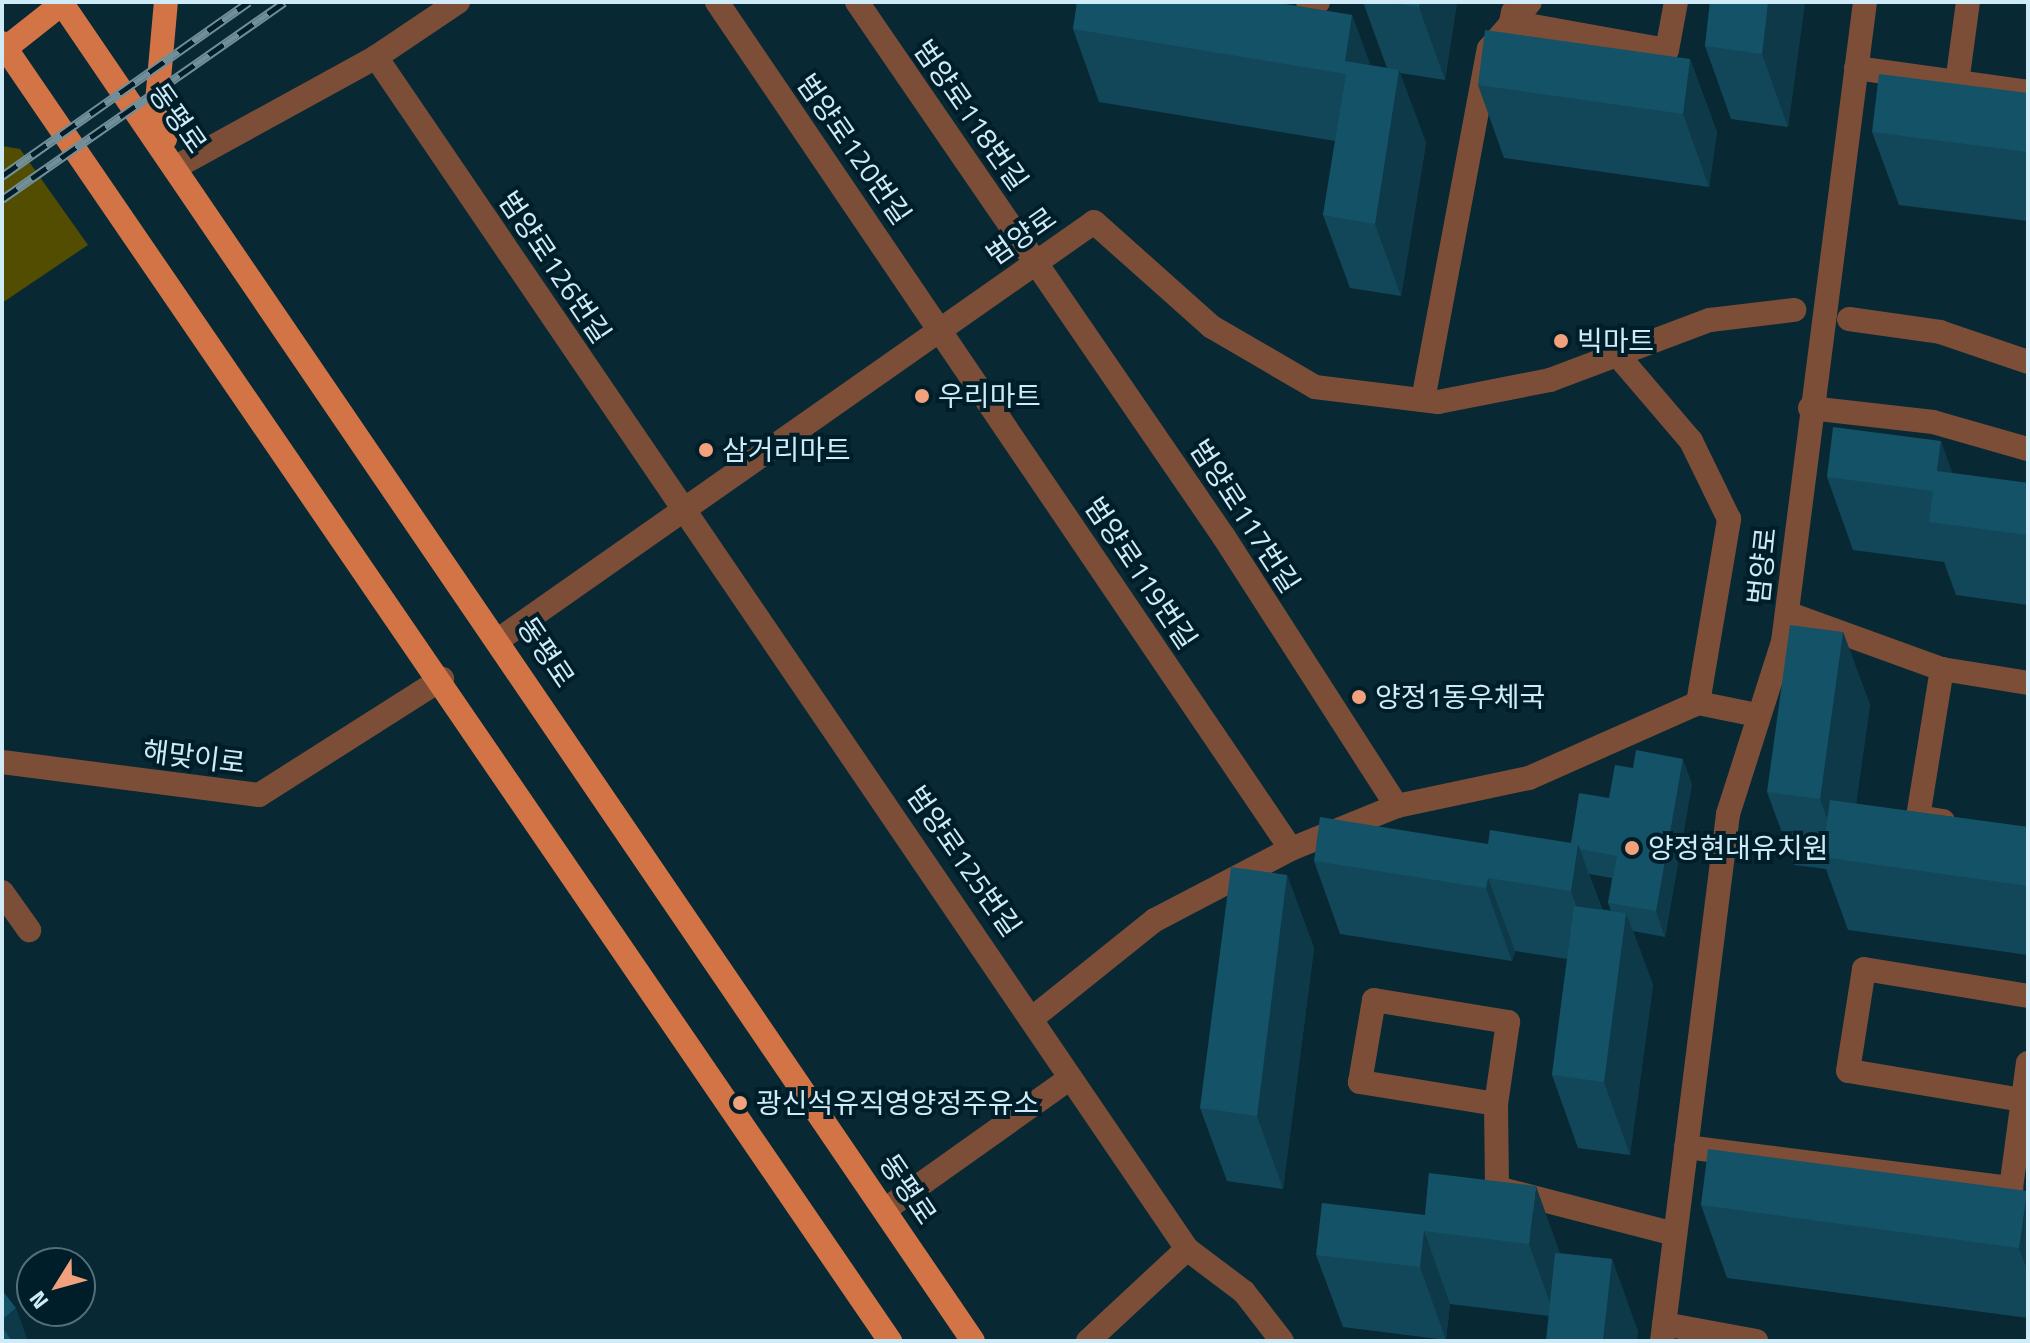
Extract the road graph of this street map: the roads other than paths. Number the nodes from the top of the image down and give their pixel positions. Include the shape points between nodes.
1 (166, 2) edge
2 (458, 2) edge
3 (717, 2) edge
4 (857, 2) edge
5 (1308, 2) edge
6 (1318, 2) edge
7 (1530, 2) edge
8 (1676, 2) edge
9 (1865, 2) edge
10 (1968, 2) edge
11 (62, 3) edge
12 (1513, 12) edge
13 (3, 48) edge
14 (376, 57) junction
15 (1856, 68) junction
16 (1957, 83) junction
17 (2028, 92) edge
18 (176, 167) junction
19 (1038, 261) junction
20 (1794, 310) dead end
21 (1849, 319) dead end
22 (942, 329) junction
23 (1620, 358) junction
24 (2028, 362) edge
25 (1423, 400) junction
26 (1810, 408) junction
27 (2028, 449) edge
28 (684, 512) junction
29 (1787, 613) junction
30 (501, 638) junction
31 (1942, 669) junction
32 (442, 679) junction
33 (2028, 683) edge
34 (1698, 703) junction
35 (1757, 715) junction
36 (2, 762) edge
37 (1397, 806) junction
38 (1965, 825) edge
39 (1291, 849) junction
40 (2, 892) edge
41 (29, 930) dead end
42 (2028, 996) edge
43 (1035, 1016) junction
44 (2028, 1063) edge
45 (1070, 1078) junction
46 (2022, 1100) junction
47 (1496, 1104) junction
48 (1686, 1147) junction
49 (886, 1209) junction
50 (1675, 1234) junction
51 (1187, 1249) junction
52 (1663, 1332) edge
53 (890, 1341) edge
54 (973, 1341) edge
55 (1088, 1341) edge
56 (1282, 1341) edge
57 (1756, 1341) edge

1 - 18 main road via 156,113
2 - 14 street
3 - 22 street, 범양로120번길
4 - 19 street, 범양로118번길
5 - 6 street
7 - 12 street
8 - 12 street via 1667,50
9 - 15 street, 범양로
10 - 16 street
11 - 13 main road
11 - 18 main road, 동평로
12 - 25 street via 1489,49
13 - 32 main road
14 - 18 street
14 - 28 street, 범양로126번길
15 - 16 street
15 - 26 street, 범양로
16 - 17 street
18 - 30 main road, 동평로
19 - 22 street, 범양로
19 - 25 street, 범양로 via 1094,222 1212,327 1315,387
19 - 37 street, 범양로117번길
20 - 23 street, 범양로 via 1710,320
21 - 24 street via 1940,332
22 - 28 street, 범양로
22 - 39 street, 범양로119번길
23 - 25 street, 범양로 via 1550,380
23 - 34 street, 범양로 via 1691,441 1729,519
26 - 27 street via 1933,422
26 - 29 street, 범양로
28 - 30 street, 범양로
28 - 43 street, 범양로125번길
29 - 31 street
29 - 35 street, 범양로
30 - 49 main road, 동평로
31 - 33 street
31 - 38 street via 1918,817
32 - 36 street, 해맞이로 via 259,795
32 - 53 main road
34 - 35 street
34 - 37 street via 1529,778
35 - 48 street, 범양로 via 1728,814
37 - 39 street
39 - 43 street via 1155,920
40 - 41 street
42 - 46 street via 1864,969 1848,1071
43 - 45 street, 범양로125번길
44 - 46 street
45 - 49 street
45 - 51 street, 범양로125번길
46 - 48 street via 2011,1188
47 - 47 street via 1508,1022 1374,1000 1360,1082
47 - 50 street via 1497,1188
48 - 50 street, 범양로
49 - 54 main road, 동평로
50 - 52 street, 범양로
51 - 55 street
51 - 56 street, 범양로125번길 via 1244,1292
52 - 57 street

